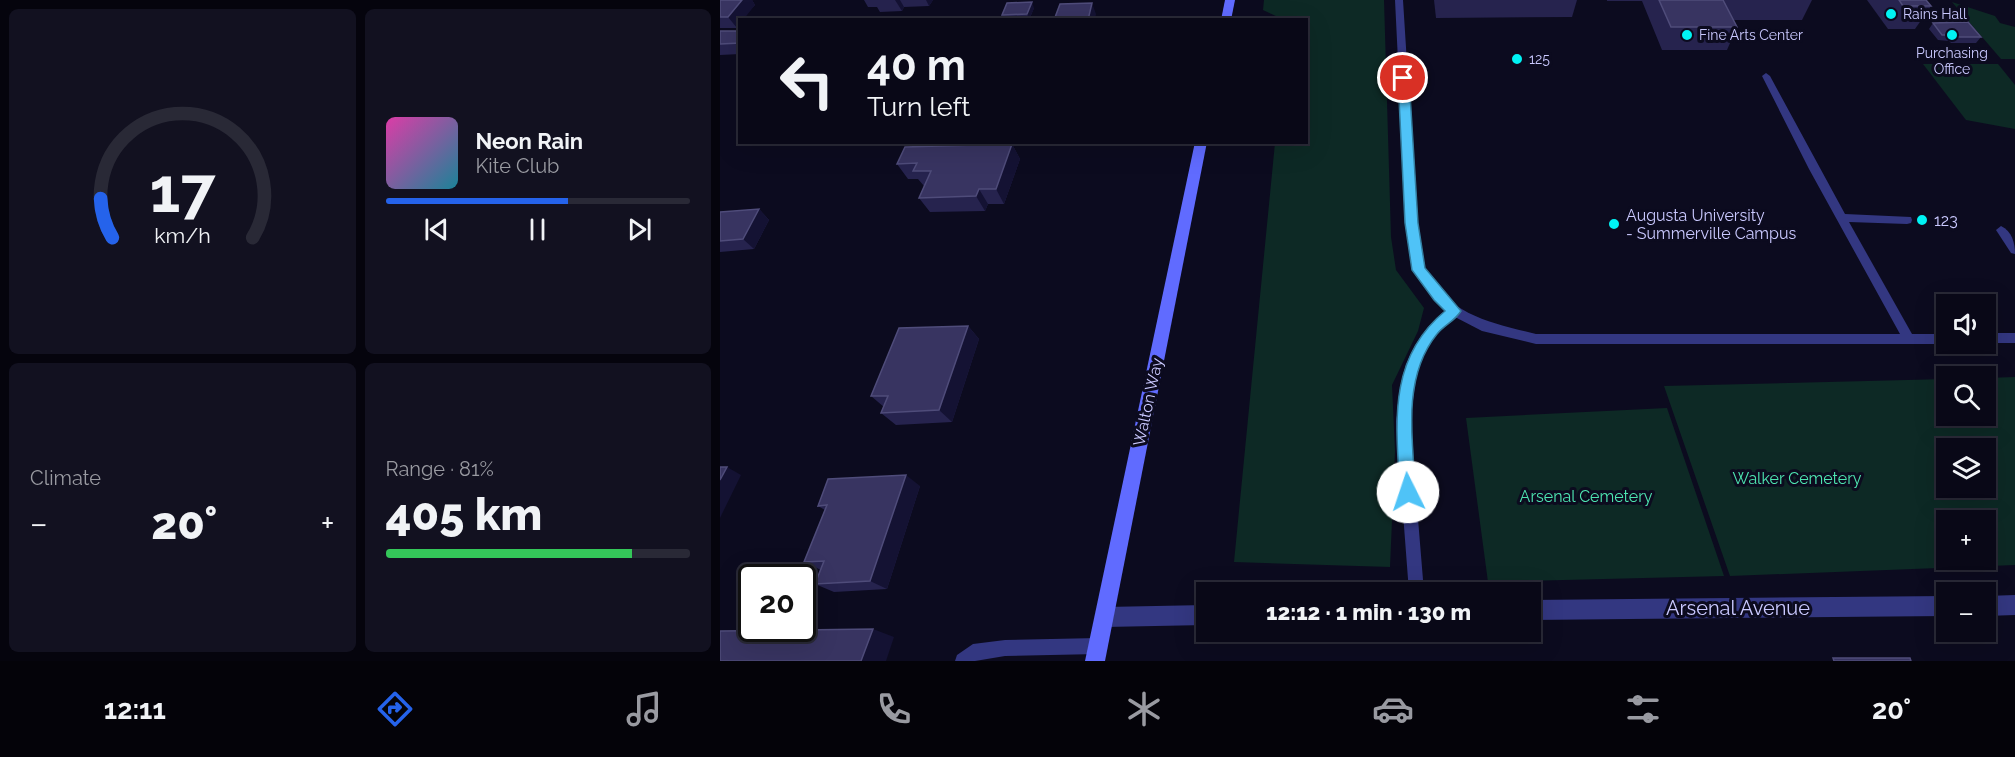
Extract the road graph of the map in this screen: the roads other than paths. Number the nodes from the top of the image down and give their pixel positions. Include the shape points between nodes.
1 (1230, 0) edge
2 (1399, 0) edge
3 (1226, 18) edge
4 (1766, 76) dead end
5 (1201, 144) edge
6 (1841, 218) junction
7 (1906, 220) dead end
8 (2001, 230) dead end
9 (2015, 250) edge
10 (1454, 311) junction
11 (1996, 338) edge
12 (2015, 338) edge
13 (1909, 339) junction
14 (1936, 339) edge
15 (1415, 582) edge
16 (2015, 605) edge
17 (1936, 606) edge
18 (1996, 606) edge
19 (1541, 610) edge
20 (1196, 615) edge
21 (1105, 617) junction
22 (1097, 653) edge
23 (963, 661) edge

1 - 3 main road
2 - 10 lane via 1418,270
4 - 6 lane
5 - 21 main road, Walton Way
6 - 7 lane
6 - 13 lane
8 - 9 lane
10 - 13 lane via 1482,326 1536,339
10 - 15 lane via 1432,329 1412,364 1403,422
11 - 12 lane
13 - 14 lane
16 - 18 street
17 - 19 street, Arsenal Avenue
20 - 21 street
21 - 22 main road, Walton Way
22 - 23 lane via 1005,648 974,652

